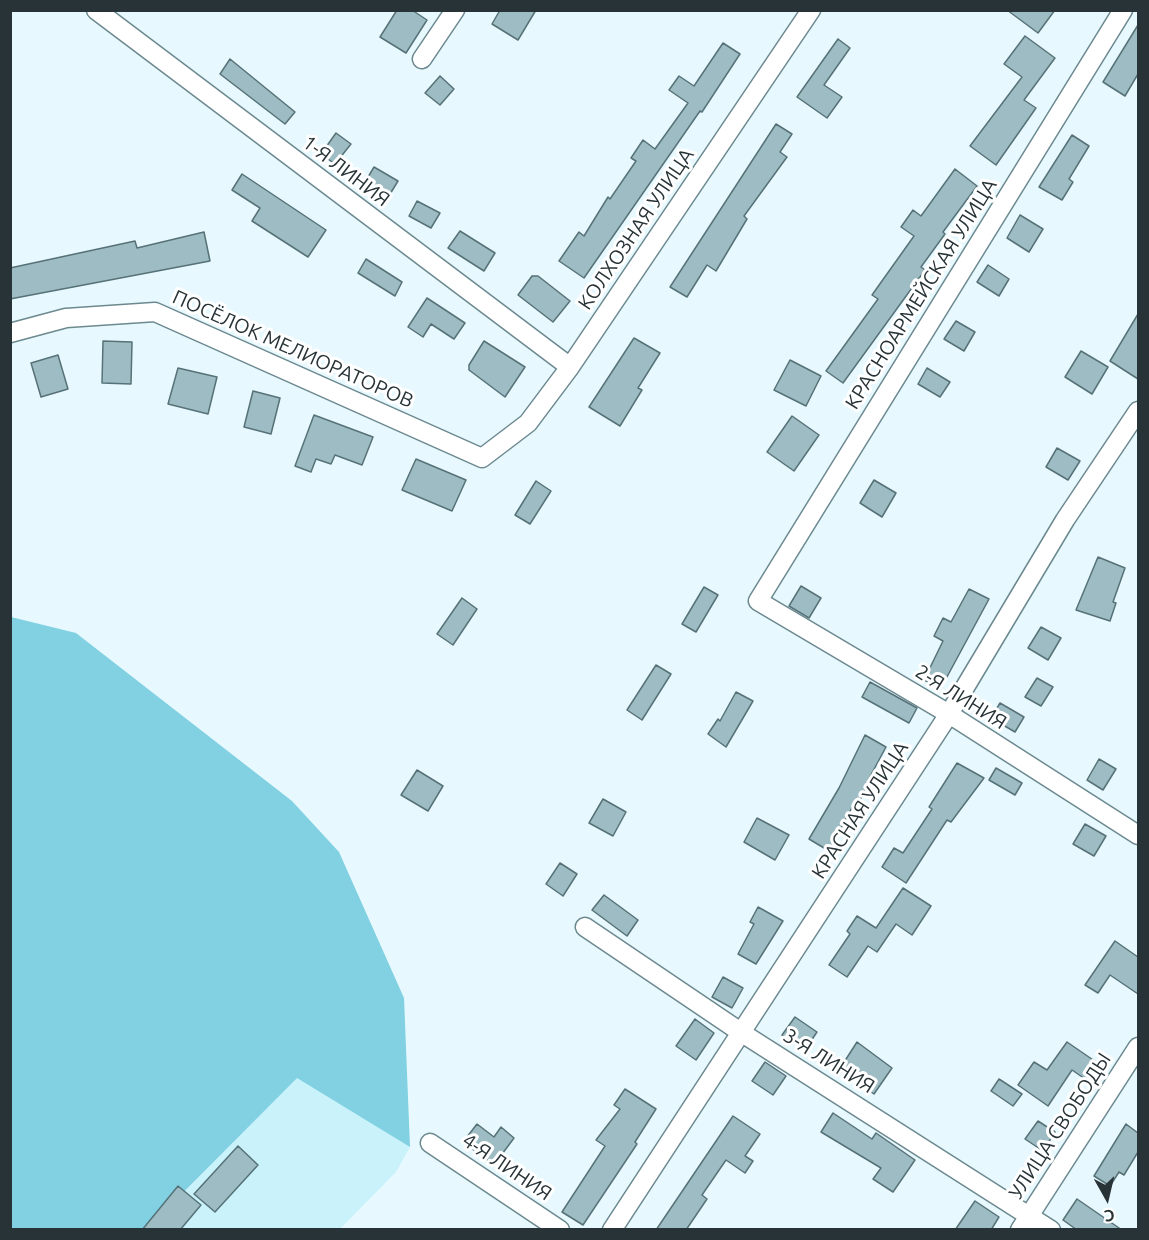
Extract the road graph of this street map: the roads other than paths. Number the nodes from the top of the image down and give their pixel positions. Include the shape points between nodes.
1 (96, 10) edge
2 (455, 10) edge
3 (811, 10) edge
4 (1123, 10) edge
5 (422, 59) dead end
6 (10, 333) edge
7 (570, 368) junction
8 (1138, 411) edge
9 (482, 458) joint
10 (758, 601) joint
11 (948, 714) junction
12 (1138, 835) edge
13 (585, 927) dead end
14 (742, 1033) junction
15 (1138, 1047) edge
16 (430, 1143) dead end
17 (1025, 1222) edge
18 (560, 1230) edge
19 (612, 1230) edge
20 (1051, 1230) edge

1 - 7 street, 1-Я ЛИНИЯ
2 - 5 street
3 - 7 street, КОЛХОЗНАЯ УЛИЦА
4 - 10 street, КРАСНОАРМЕЙСКАЯ УЛИЦА
6 - 9 street, ПОСЁЛОК МЕЛИОРАТОРОВ via 66,318 155,312
7 - 9 street, КОЛХОЗНАЯ УЛИЦА via 528,423
8 - 11 street, КРАСНАЯ УЛИЦА via 1065,520
10 - 11 street, 2-Я ЛИНИЯ
11 - 12 street, 2-Я ЛИНИЯ
11 - 14 street, КРАСНАЯ УЛИЦА
13 - 14 street, 3-Я ЛИНИЯ
14 - 17 street, 3-Я ЛИНИЯ
14 - 19 street, КРАСНАЯ УЛИЦА
15 - 17 street, УЛИЦА СВОБОДЫ
16 - 18 street, 4-Я ЛИНИЯ
17 - 20 street, 3-Я ЛИНИЯ

